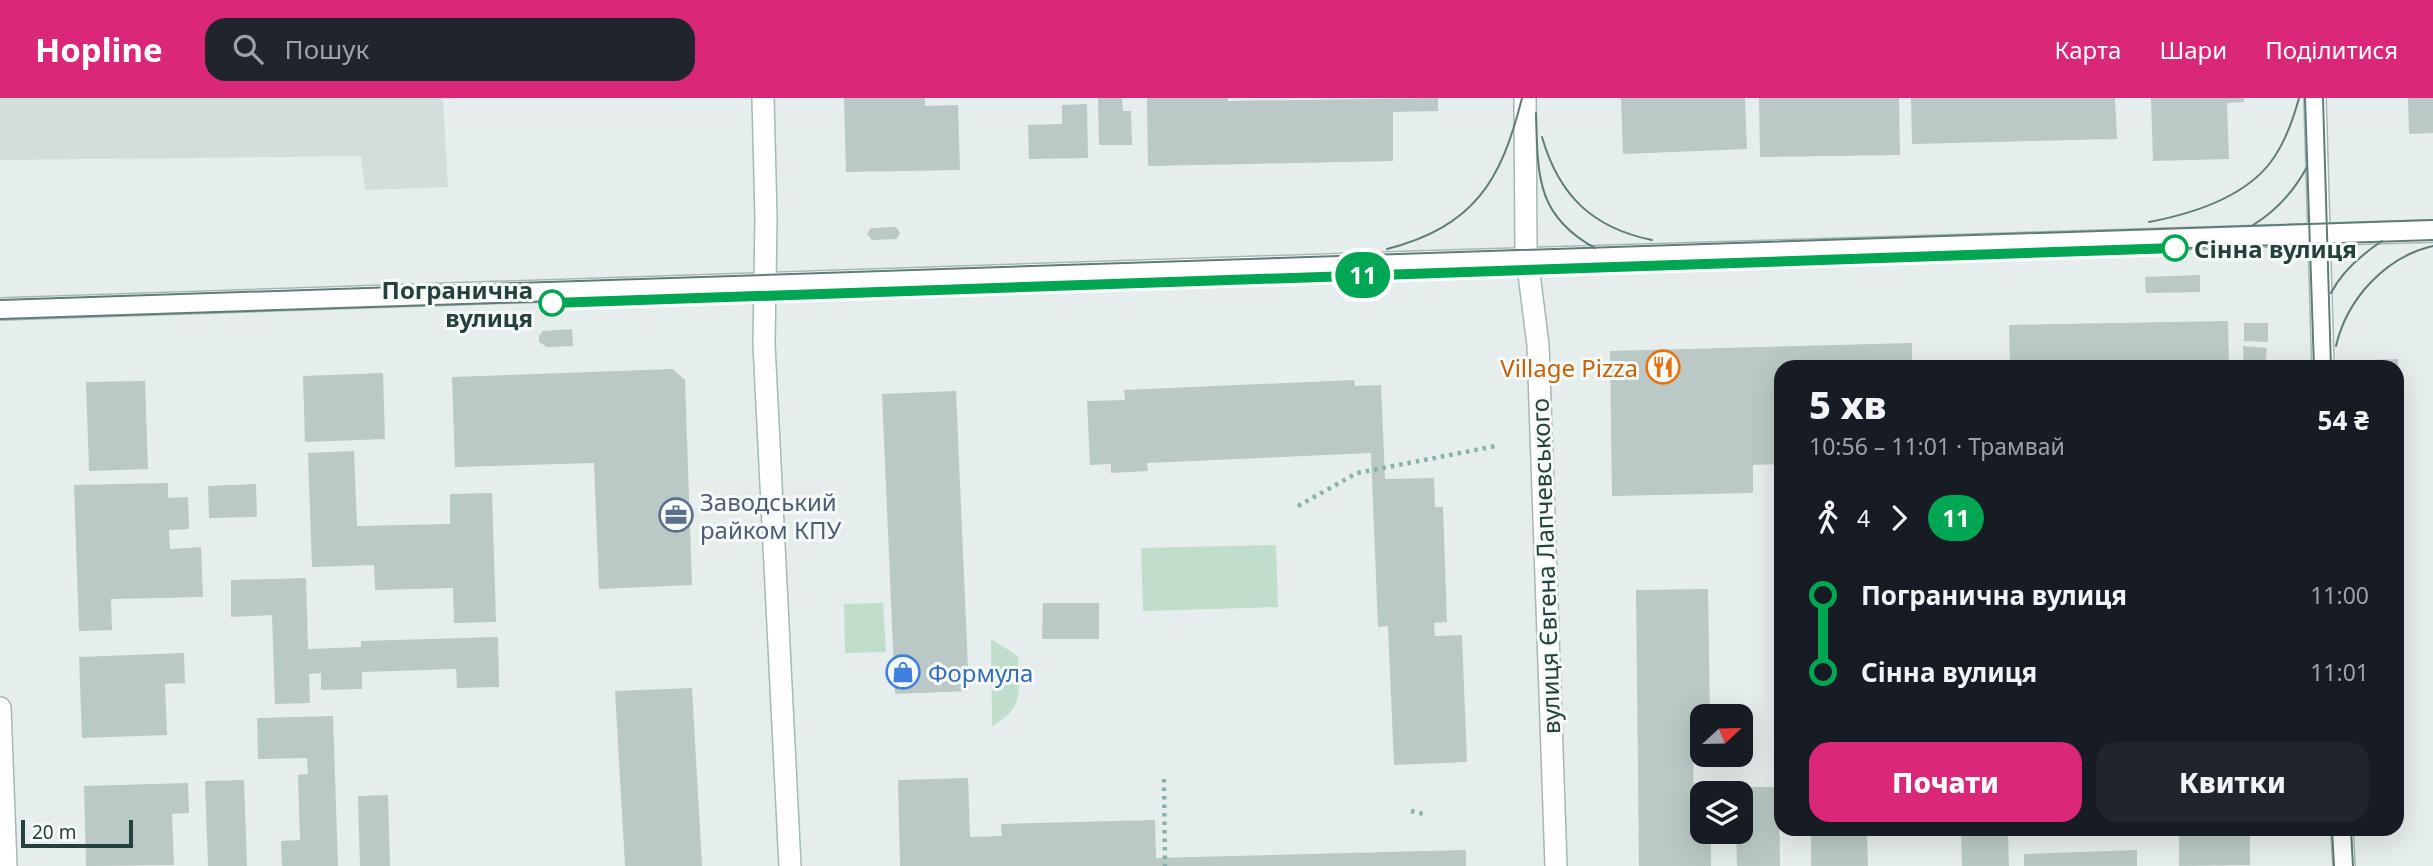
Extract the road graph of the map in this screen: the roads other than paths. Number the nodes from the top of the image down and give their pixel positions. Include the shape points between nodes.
1 (763, 98) edge
2 (1525, 98) edge
3 (2315, 98) edge
4 (2433, 231) edge
5 (2320, 234) junction
6 (1527, 259) junction
7 (765, 285) junction
8 (0, 310) edge
9 (2323, 360) edge
10 (0, 708) edge
11 (2342, 836) edge
12 (6, 866) edge
13 (790, 866) edge
14 (1556, 866) edge
15 (2344, 866) edge

1 - 7 street
2 - 6 street, вулиця Євгена Лапчевського
3 - 5 street
4 - 5 street
5 - 6 street
5 - 9 street
6 - 7 street
6 - 14 street, вулиця Євгена Лапчевського via 1538,345
7 - 8 street
7 - 13 street via 764,344
10 - 12 street
11 - 15 street

